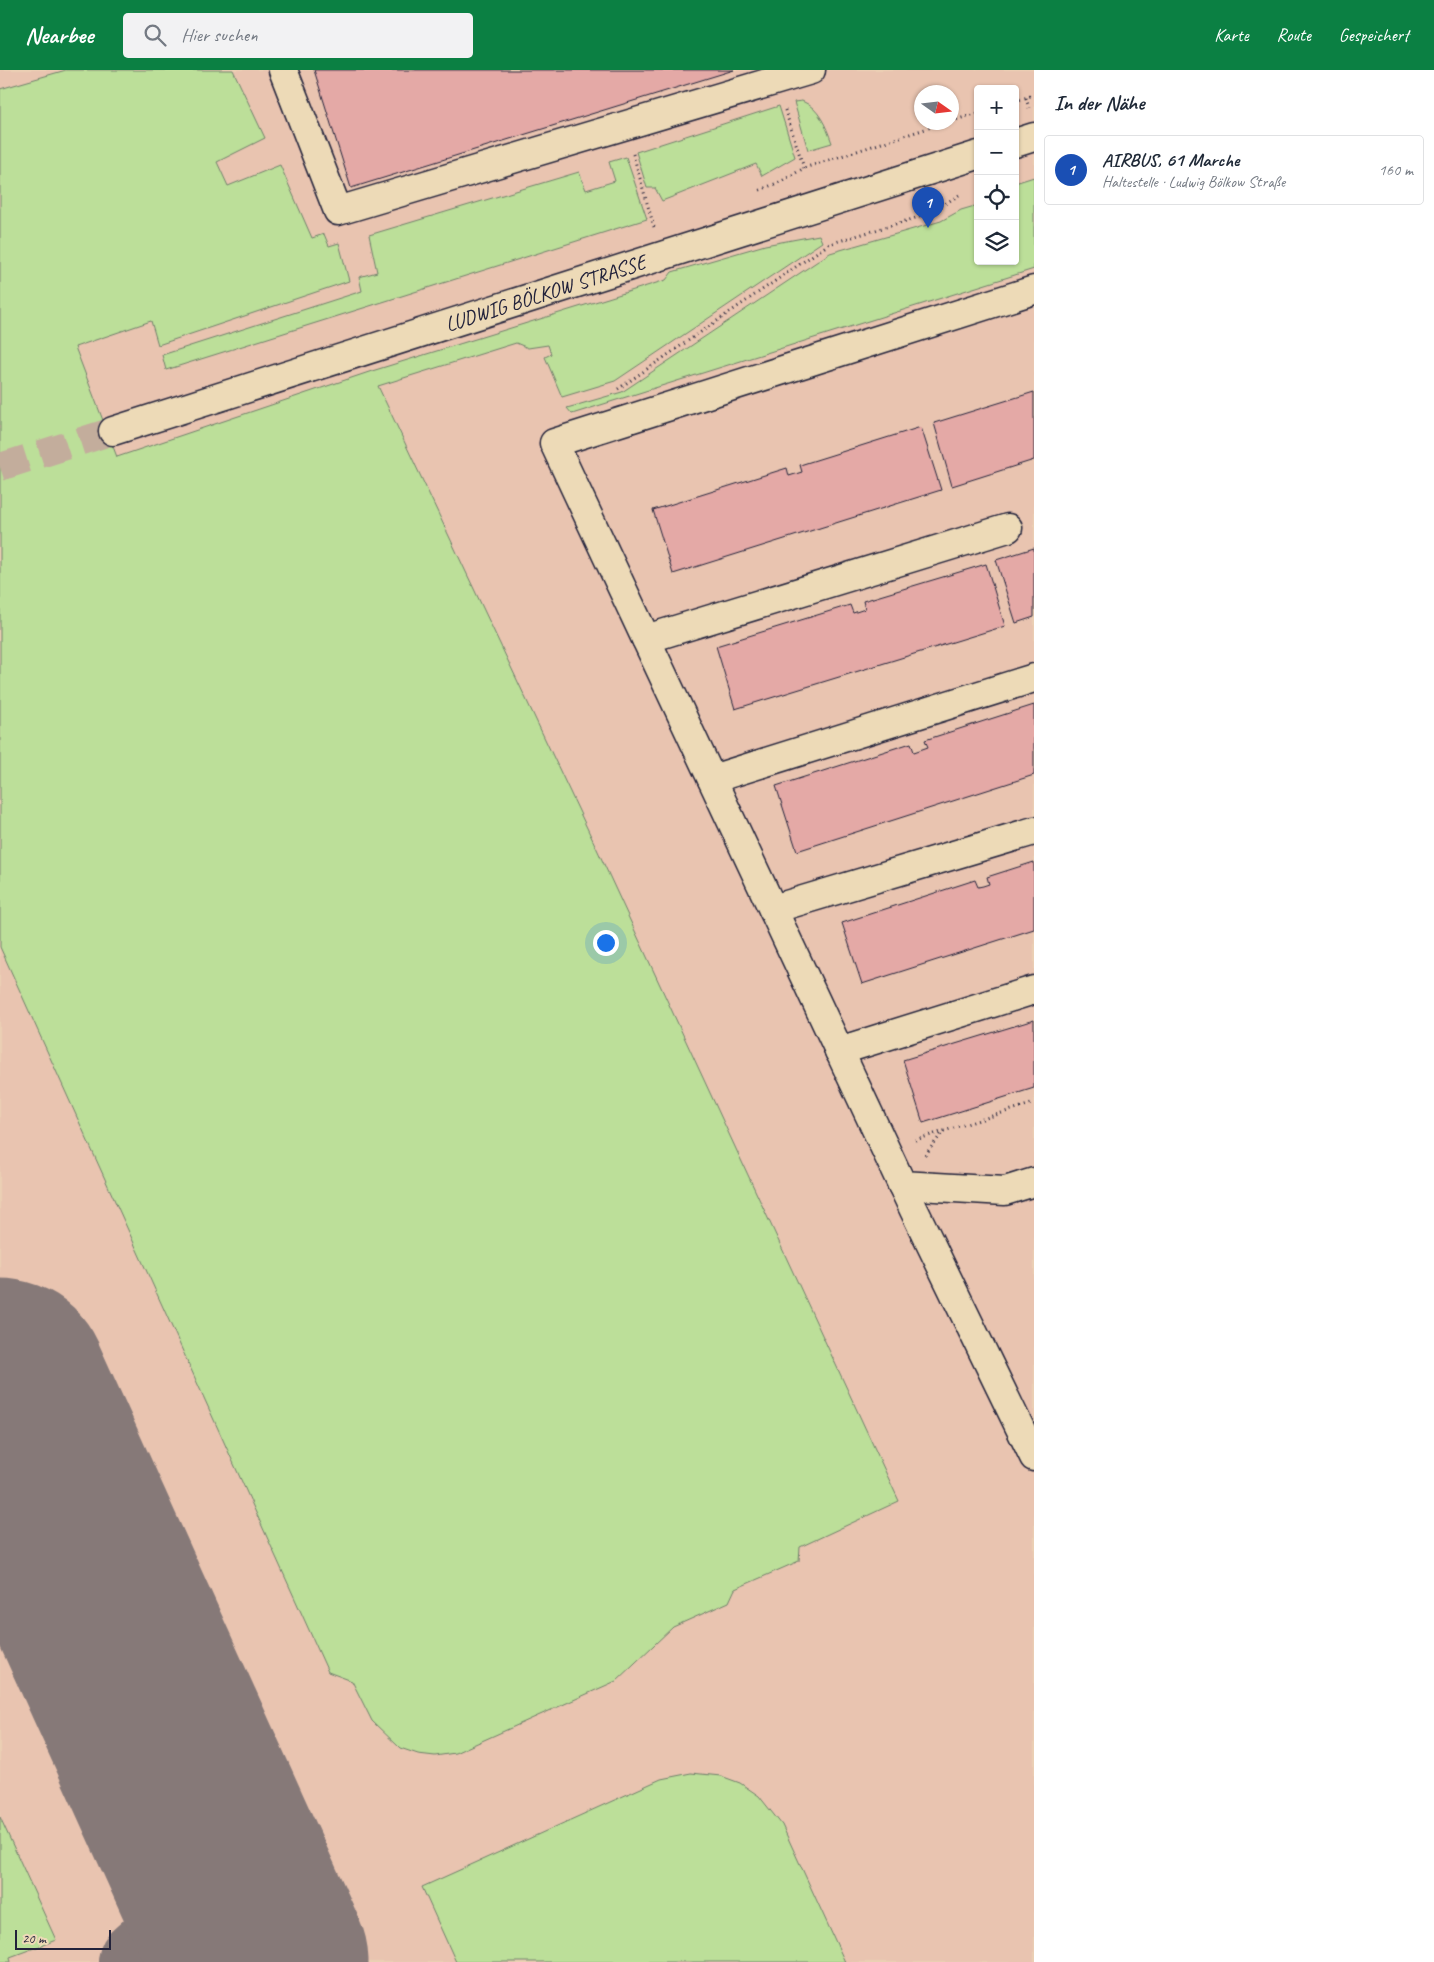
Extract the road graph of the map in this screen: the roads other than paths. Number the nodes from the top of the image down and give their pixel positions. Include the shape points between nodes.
1 (283, 70) edge
2 (811, 70) edge
3 (1034, 137) edge
4 (1019, 142) edge
5 (974, 156) edge
6 (1034, 290) edge
7 (113, 431) tunnel mouth
8 (1008, 528) dead end
9 (646, 640) junction
10 (1034, 678) edge
11 (712, 779) junction
12 (1034, 831) edge
13 (773, 909) junction
14 (1034, 990) edge
15 (839, 1051) junction
16 (1034, 1182) edge
17 (902, 1185) junction
18 (1034, 1456) edge

1 - 2 street via 338,211
3 - 4 street
5 - 7 street, LUDWIG BÖLKOW STRASSE
6 - 9 street via 554,443
8 - 9 street
9 - 11 street
10 - 11 street
11 - 13 street
12 - 13 street
13 - 15 street
14 - 15 street
15 - 17 street
16 - 17 street via 1005,1191
17 - 18 street

